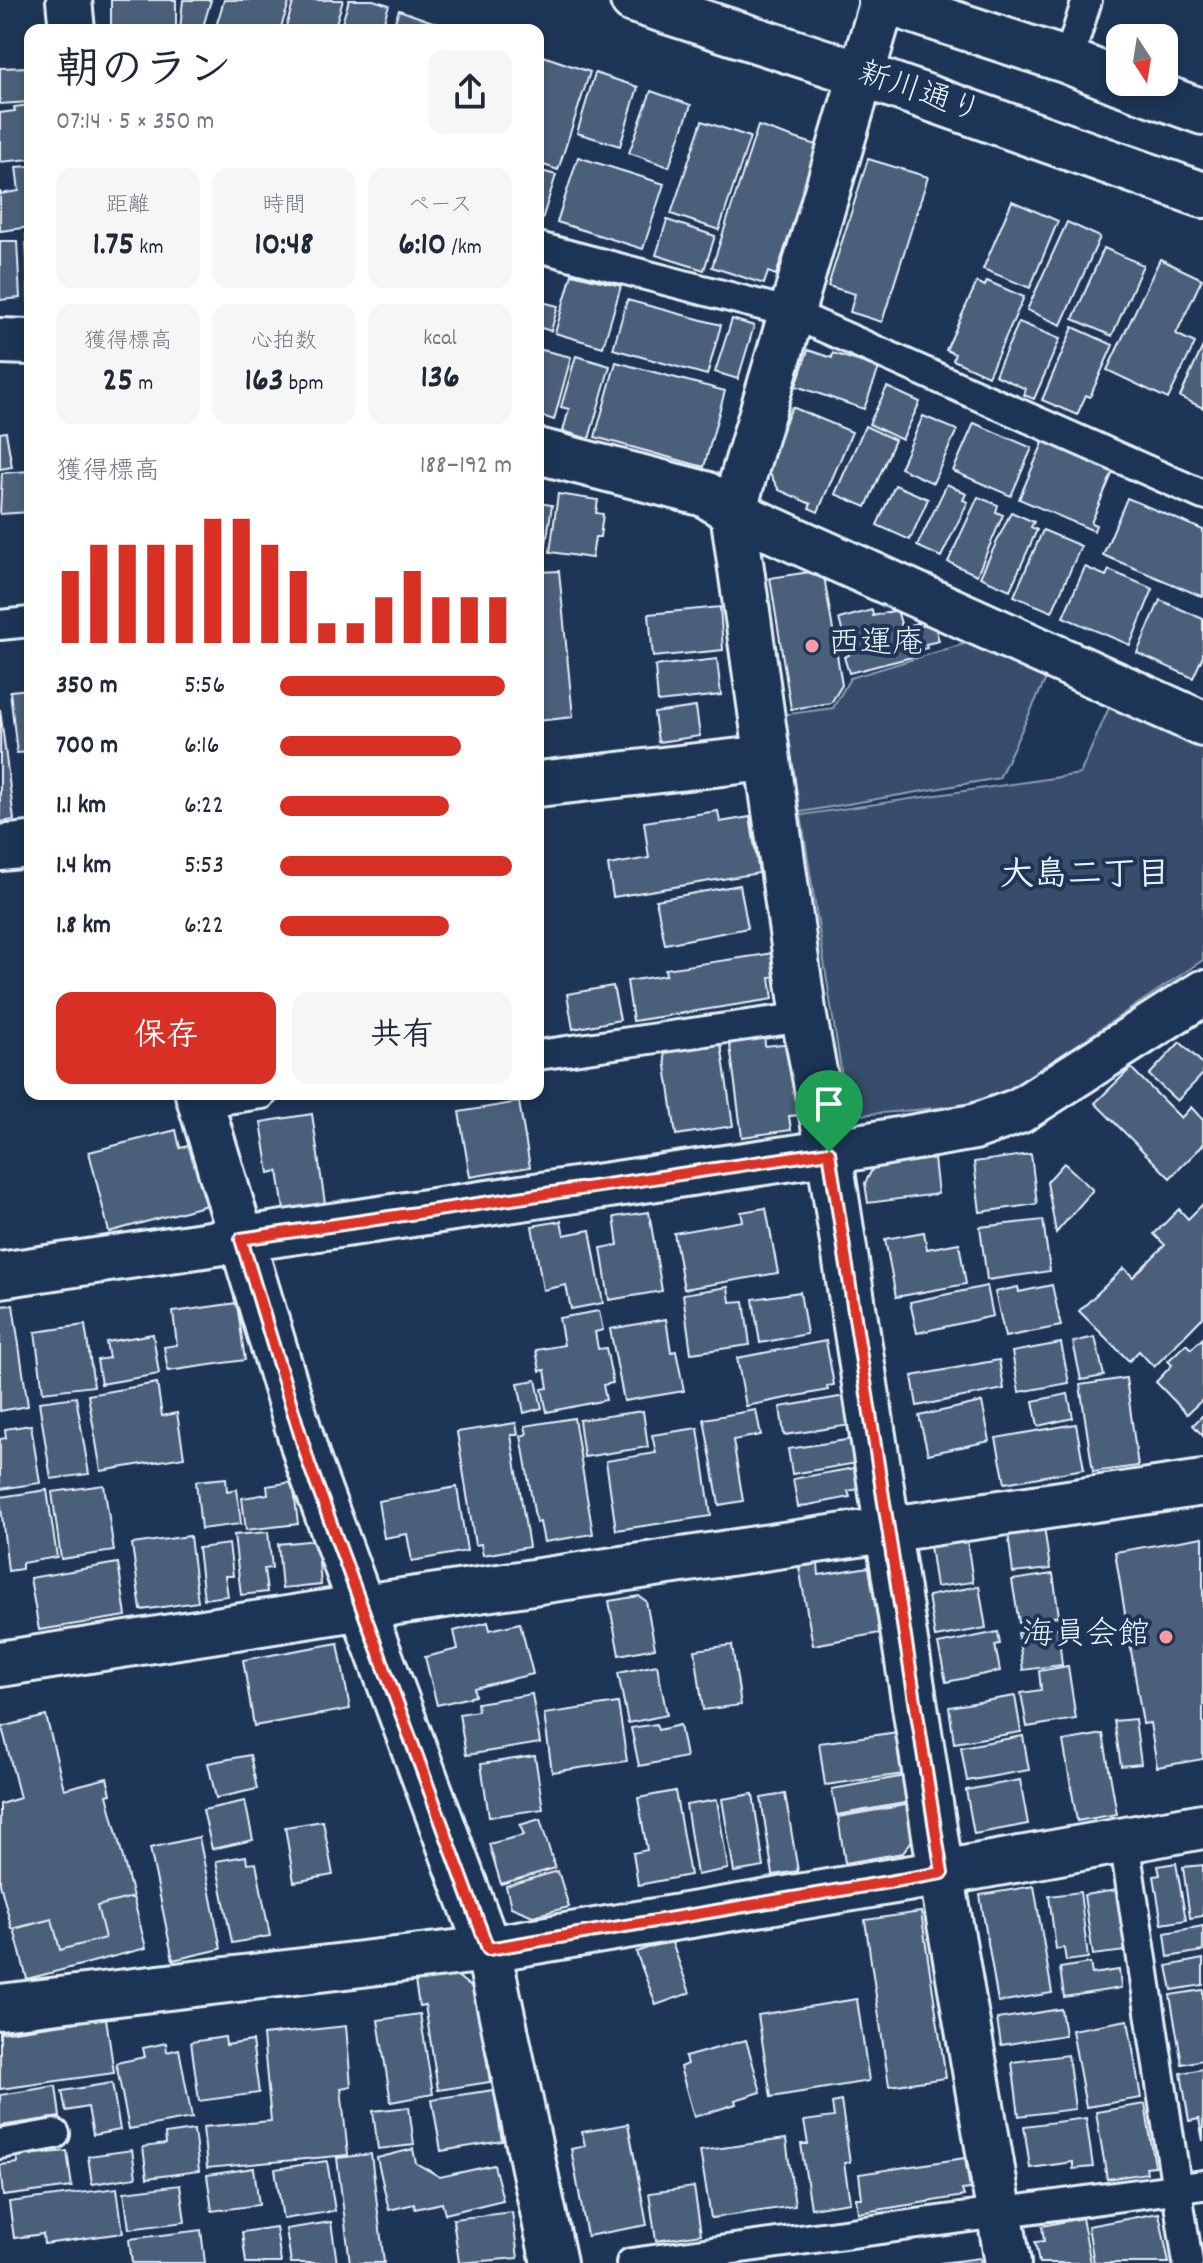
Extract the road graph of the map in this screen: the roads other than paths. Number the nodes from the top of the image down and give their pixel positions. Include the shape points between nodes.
1 (69, 0) edge
2 (633, 0) edge
3 (882, 0) edge
4 (1087, 0) edge
5 (71, 24) edge
6 (1068, 61) junction
7 (861, 74) junction
8 (1106, 76) edge
9 (1159, 96) edge
10 (1203, 112) edge
11 (1203, 195) edge
12 (544, 249) edge
13 (791, 313) junction
14 (0, 341) edge
15 (24, 342) edge
16 (544, 453) edge
17 (1203, 495) edge
18 (733, 512) junction
19 (24, 623) edge
20 (0, 625) edge
21 (1203, 724) edge
22 (767, 758) junction
23 (544, 783) edge
24 (24, 846) edge
25 (0, 848) edge
26 (1203, 993) edge
27 (804, 1017) junction
28 (544, 1054) edge
29 (199, 1100) edge
30 (829, 1152) junction
31 (241, 1239) junction
32 (0, 1275) edge
33 (1203, 1483) edge
34 (889, 1529) junction
35 (363, 1607) junction
36 (0, 1664) edge
37 (1203, 1826) edge
38 (1124, 1840) junction
39 (942, 1873) junction
40 (488, 1949) junction
41 (0, 2007) edge
42 (55, 2134) dead end
43 (0, 2144) edge
44 (1191, 2187) edge
45 (1001, 2211) junction
46 (554, 2263) edge
47 (631, 2263) edge
48 (1008, 2263) edge
49 (1188, 2263) edge

1 - 5 street
2 - 7 street, 新川通り
3 - 6 street
3 - 7 street
4 - 6 lane
6 - 8 street
7 - 11 street, 新川通り
7 - 13 street
9 - 10 street
12 - 13 lane
13 - 17 lane
13 - 18 street
14 - 15 street
16 - 18 street via 705,494
18 - 21 street
18 - 22 street
19 - 20 lane
22 - 23 street
22 - 27 street
24 - 25 street
26 - 30 street via 1019,1111 974,1127
27 - 28 lane
27 - 30 street
29 - 31 street
30 - 31 street
30 - 34 street
31 - 32 street
31 - 35 street via 309,1464
33 - 34 street
34 - 35 street
34 - 39 street
35 - 36 street
35 - 40 street
37 - 38 street
38 - 39 street
38 - 44 lane
39 - 40 street
39 - 45 street
40 - 41 street
40 - 46 street
42 - 43 lane
44 - 45 lane
44 - 49 lane
45 - 47 lane
45 - 48 street

